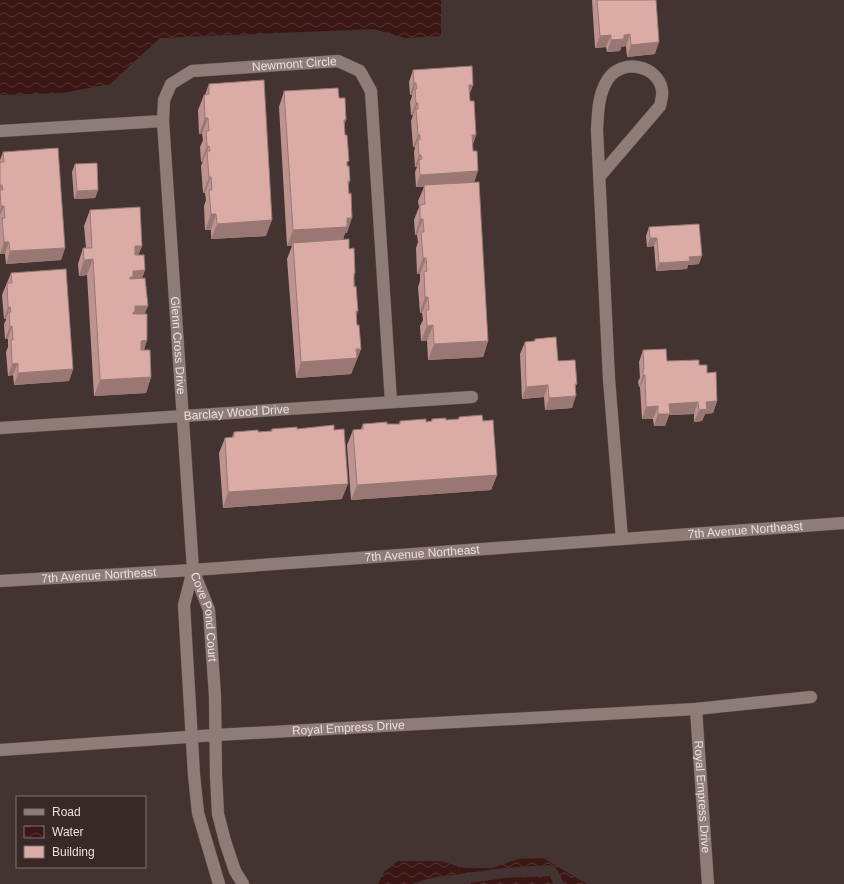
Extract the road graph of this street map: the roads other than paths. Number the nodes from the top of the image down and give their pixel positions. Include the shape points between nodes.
1 (163, 121) junction
2 (0, 131) edge
3 (600, 176) junction
4 (472, 397) dead end
5 (391, 402) junction
6 (183, 416) junction
7 (0, 428) edge
8 (844, 523) edge
9 (622, 539) junction
10 (193, 570) junction
11 (0, 581) edge
12 (811, 697) dead end
13 (696, 709) junction
14 (216, 735) junction
15 (191, 737) junction
16 (0, 750) edge
17 (219, 884) edge
18 (243, 884) edge
19 (708, 884) edge

1 - 2 street
1 - 5 street, Newmont Circle via 164,100 171,84 192,71 338,62 360,71 371,91
1 - 6 street, Glenn Cross Drive
3 - 3 street via 598,112 602,89 615,71 626,67 647,69 655,74 661,83 663,92 660,106
3 - 9 street via 610,380
4 - 5 street, Barclay Wood Drive
5 - 6 street, Barclay Wood Drive
6 - 7 street, Barclay Wood Drive
6 - 10 street, Glenn Cross Drive
8 - 9 street, 7th Avenue Northeast
9 - 10 street, 7th Avenue Northeast
10 - 11 street, 7th Avenue Northeast
10 - 14 street, Cove Pond Court via 209,610
10 - 15 street, Cove Pond Court via 184,605
12 - 13 street, Royal Empress Drive
13 - 14 street, Royal Empress Drive
13 - 19 street, Royal Empress Drive
14 - 15 street, Royal Empress Drive
14 - 18 street, Cove Pond Court via 218,814 235,871
15 - 16 street, Royal Empress Drive
15 - 17 street, Cove Pond Court via 198,813

